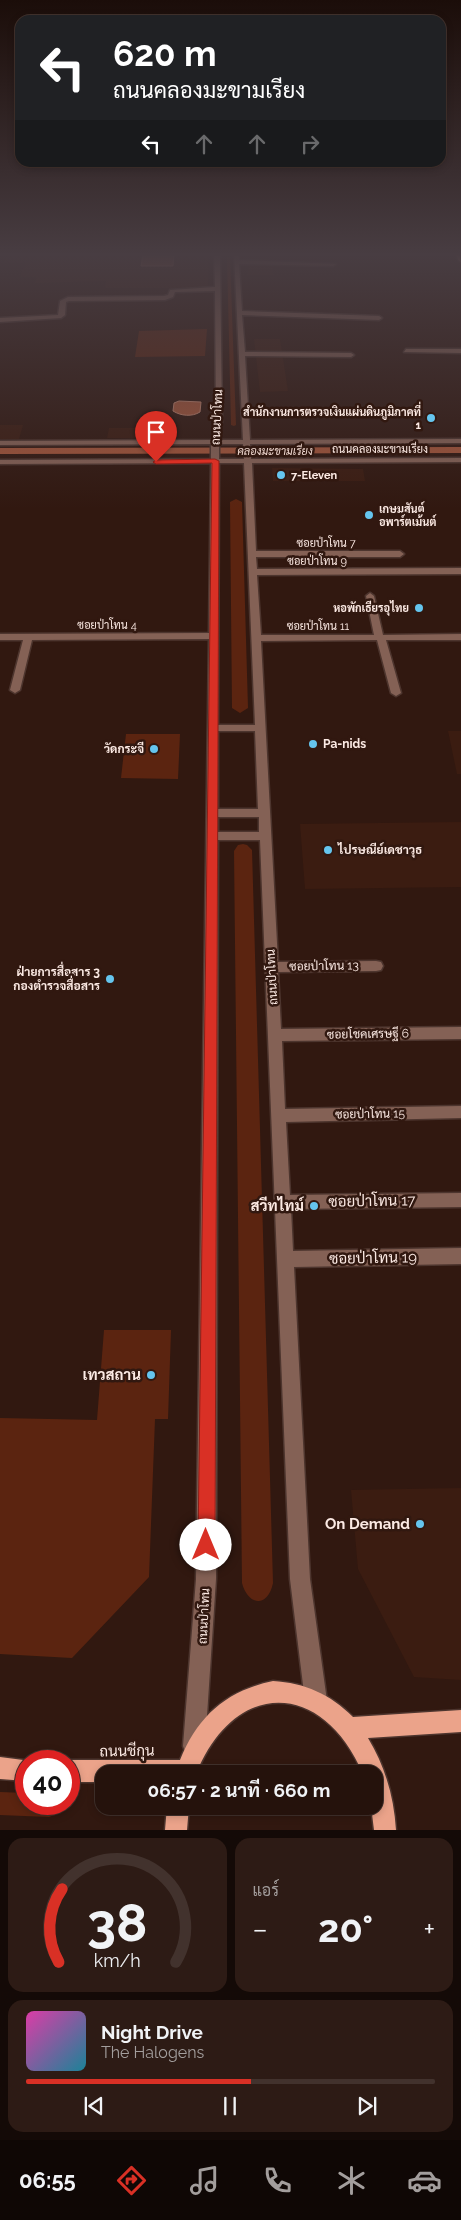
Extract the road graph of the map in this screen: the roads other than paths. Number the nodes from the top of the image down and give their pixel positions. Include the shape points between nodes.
1 (218, 338) edge
2 (241, 338) edge
3 (406, 351) dead end
4 (461, 351) edge
5 (242, 354) junction
6 (352, 355) dead end
7 (461, 441) edge
8 (0, 443) edge
9 (247, 443) junction
10 (215, 444) junction
11 (248, 459) junction
12 (215, 460) junction
13 (0, 462) edge
14 (460, 462) edge
15 (252, 554) junction
16 (400, 554) dead end
17 (461, 571) edge
18 (253, 572) junction
19 (370, 596) dead end
20 (214, 636) junction
21 (0, 637) edge
22 (28, 637) junction
23 (380, 637) junction
24 (461, 637) edge
25 (256, 638) junction
26 (15, 690) dead end
27 (396, 693) dead end
28 (213, 728) junction
29 (261, 728) junction
30 (212, 813) junction
31 (265, 813) junction
32 (212, 836) junction
33 (266, 836) junction
34 (376, 966) dead end
35 (272, 967) junction
36 (461, 1033) edge
37 (275, 1035) junction
38 (461, 1112) edge
39 (279, 1116) junction
40 (461, 1200) edge
41 (283, 1202) junction
42 (461, 1256) edge
43 (286, 1259) junction
44 (316, 1701) junction
45 (461, 1721) edge
46 (348, 1728) junction
47 (194, 1750) junction
48 (188, 1765) edge
49 (0, 1768) edge
50 (15, 1769) edge
51 (80, 1772) edge
52 (95, 1772) edge
53 (177, 1815) edge
54 (176, 1830) edge
55 (385, 1830) edge

1 - 10 street, ถนนป่าโทน via 219,422
2 - 5 street, ถนนป่าโทน
3 - 4 street
5 - 6 street
5 - 9 street, ถนนป่าโทน
7 - 9 street, ถนนคลองมะขามเรียง
8 - 10 street, ถนนคลองมะขามเรียง
9 - 10 street, ถนนคลองมะขามเรียง
9 - 11 street, ถนนป่าโทน
10 - 12 street, ถนนป่าโทน
11 - 12 street, ถนนคลองมะขามเรียง
11 - 14 street, ถนนคลองมะขามเรียง
11 - 15 street, ถนนป่าโทน
12 - 13 street, ถนนคลองมะขามเรียง
12 - 20 street, ถนนป่าโทน
15 - 16 street, ซอยป่าโทน 7
15 - 18 street, ถนนป่าโทน
17 - 18 street, ซอยป่าโทน 9
18 - 25 street, ถนนป่าโทน
19 - 23 street
20 - 22 street, ซอยป่าโทน 4
20 - 28 street, ถนนป่าโทน
21 - 22 street, ซอยป่าโทน 4
22 - 26 street
23 - 24 street, ซอยป่าโทน 11
23 - 25 street, ซอยป่าโทน 11
23 - 27 street
25 - 29 street, ถนนป่าโทน
28 - 29 street
28 - 30 street, ถนนป่าโทน
29 - 31 street, ถนนป่าโทน
30 - 31 street
30 - 32 street, ถนนป่าโทน
31 - 33 street, ถนนป่าโทน
32 - 33 street
32 - 47 street, ถนนป่าโทน via 206,1579
33 - 35 street, ถนนป่าโทน
34 - 35 street, ซอยป่าโทน 13
35 - 37 street, ถนนป่าโทน
36 - 37 street, ซอยโชคเศรษฐี 6
37 - 39 street, ถนนป่าโทน
38 - 39 street, ซอยป่าโทน 15
39 - 41 street, ถนนป่าโทน
40 - 41 street, ซอยป่าโทน 17
41 - 43 street, ถนนป่าโทน
42 - 43 street, ซอยป่าโทน 19
43 - 44 street, ถนนป่าโทน via 300,1579
44 - 46 main road
44 - 47 main road via 282,1692 249,1697 218,1718
45 - 46 main road
46 - 55 main road via 373,1770
47 - 48 main road
49 - 50 main road
51 - 52 main road, ถนนชีกุน
53 - 54 main road

